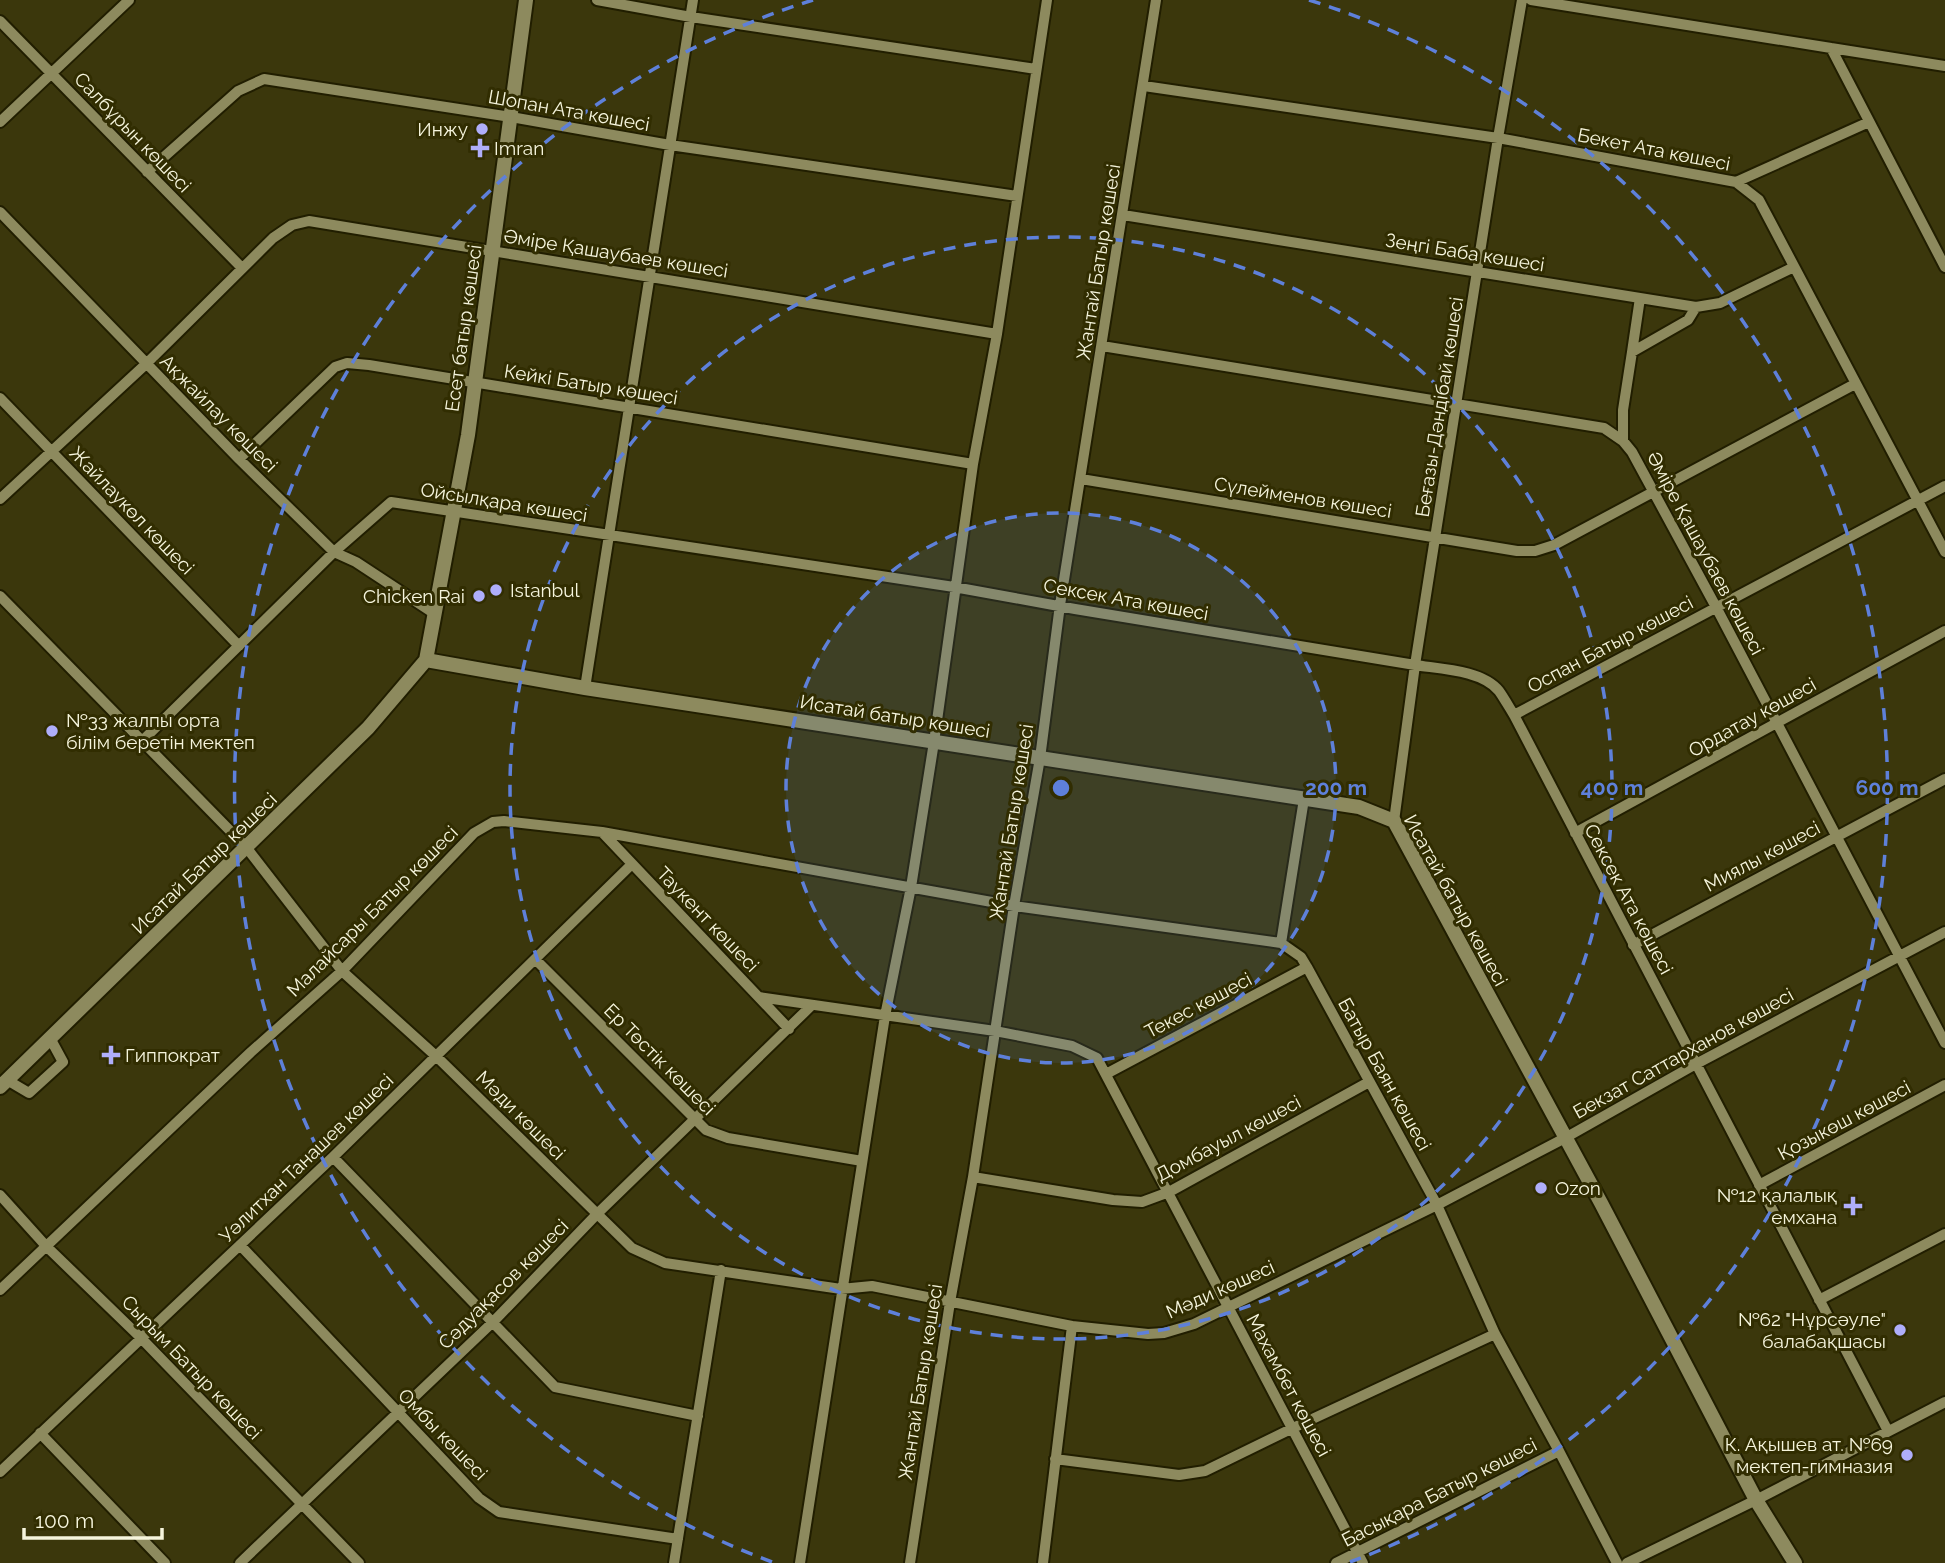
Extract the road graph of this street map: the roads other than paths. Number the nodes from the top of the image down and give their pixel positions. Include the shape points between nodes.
1 (130, 0) edge
2 (526, 0) edge
3 (597, 0) edge
4 (693, 0) edge
5 (1047, 0) edge
6 (1156, 0) edge
7 (1522, 0) edge
8 (1531, 0) edge
9 (691, 16) junction
10 (0, 21) edge
11 (1831, 48) junction
12 (1945, 66) edge
13 (1036, 69) junction
14 (52, 73) junction
15 (1144, 86) junction
16 (511, 117) junction
17 (0, 122) edge
18 (1869, 122) junction
19 (1498, 138) junction
20 (670, 145) junction
21 (147, 172) junction
22 (1736, 182) junction
23 (1017, 196) junction
24 (0, 212) edge
25 (1123, 215) junction
26 (493, 251) junction
27 (1794, 267) junction
28 (1945, 267) edge
29 (242, 268) junction
30 (1478, 272) junction
31 (650, 275) junction
32 (1640, 298) junction
33 (1696, 307) junction
34 (997, 334) junction
35 (1102, 346) junction
36 (1632, 352) junction
37 (146, 364) junction
38 (474, 383) junction
39 (1855, 384) junction
40 (0, 398) edge
41 (1457, 403) junction
42 (630, 409) junction
43 (1622, 441) junction
44 (52, 452) junction
45 (239, 459) junction
46 (973, 464) junction
47 (1081, 479) junction
48 (1945, 486) edge
49 (1653, 491) junction
50 (0, 499) edge
51 (1917, 500) junction
52 (454, 513) junction
53 (609, 537) junction
54 (1436, 537) junction
55 (334, 552) junction
56 (1945, 552) edge
57 (954, 587) junction
58 (0, 596) edge
59 (1060, 606) junction
60 (1716, 607) junction
61 (435, 614) junction
62 (1945, 631) edge
63 (239, 646) junction
64 (426, 660) junction
65 (1415, 665) junction
66 (585, 688) junction
67 (1514, 715) junction
68 (1777, 723) junction
69 (141, 742) junction
70 (934, 742) junction
71 (1040, 758) junction
72 (1945, 779) edge
73 (1304, 799) junction
74 (1394, 821) junction
75 (602, 832) junction
76 (1575, 833) junction
77 (1836, 836) junction
78 (246, 847) junction
79 (632, 864) junction
80 (911, 887) junction
81 (1014, 906) junction
82 (1945, 932) edge
83 (1281, 943) junction
84 (1633, 944) junction
85 (1899, 956) junction
86 (536, 960) junction
87 (1307, 967) junction
88 (342, 971) junction
89 (759, 998) junction
90 (812, 1005) junction
91 (885, 1016) junction
92 (789, 1029) junction
93 (995, 1031) junction
94 (50, 1038) junction
95 (1945, 1043) edge
96 (437, 1057) junction
97 (1696, 1064) junction
98 (1106, 1074) junction
99 (1369, 1082) junction
100 (4, 1083) edge
101 (1945, 1085) edge
102 (694, 1120) junction
103 (1565, 1139) junction
104 (333, 1157) junction
105 (862, 1161) junction
106 (973, 1177) junction
107 (1759, 1185) junction
108 (1169, 1192) junction
109 (0, 1195) edge
110 (1437, 1205) junction
111 (597, 1214) junction
112 (1945, 1234) edge
113 (240, 1245) junction
114 (46, 1246) junction
115 (721, 1270) junction
116 (841, 1289) junction
117 (0, 1290) edge
118 (1819, 1300) junction
119 (950, 1302) junction
120 (1227, 1307) junction
121 (494, 1321) junction
122 (1072, 1326) junction
123 (1495, 1334) junction
124 (141, 1338) junction
125 (1945, 1402) edge
126 (398, 1413) junction
127 (698, 1416) junction
128 (1293, 1428) junction
129 (1888, 1431) junction
130 (40, 1433) junction
131 (1559, 1451) junction
132 (1055, 1459) junction
133 (0, 1472) edge
134 (1756, 1500) junction
135 (301, 1505) junction
136 (678, 1539) junction
137 (1361, 1558) edge
138 (165, 1563) edge
139 (240, 1563) edge
140 (359, 1563) edge
141 (674, 1563) edge
142 (800, 1563) edge
143 (910, 1563) edge
144 (1043, 1563) edge
145 (1336, 1563) edge
146 (1616, 1563) edge
147 (1627, 1563) edge
148 (1795, 1563) edge

1 - 14 street
2 - 16 street, Есет батыр көшесі
3 - 9 street
4 - 9 street
5 - 13 street
6 - 15 street, Жантай Батыр көшесі
7 - 19 street, Беғазы-Дәндібай көшесі
8 - 11 street
9 - 13 street
9 - 20 street
10 - 14 street, Салбұрын көшесі
11 - 12 street
11 - 18 street
13 - 23 street
14 - 17 street
14 - 21 street, Салбұрын көшесі
15 - 19 street, Бекет Ата көшесі
15 - 25 street, Жантай Батыр көшесі
16 - 20 street, Шопан Ата көшесі
16 - 21 street, Шопан Ата көшесі via 264,79 238,91
16 - 26 street, Есет батыр көшесі
18 - 22 street
18 - 28 street
19 - 22 street, Бекет Ата көшесі
19 - 30 street, Беғазы-Дәндібай көшесі
20 - 23 street, Шопан Ата көшесі
20 - 31 street
21 - 29 street, Салбұрын көшесі
22 - 27 street, Бекет Ата көшесі via 1759,200
23 - 34 street
24 - 37 street, Ақжайлау көшесі
25 - 30 street, Зеңгі Баба көшесі
25 - 35 street, Жантай Батыр көшесі
26 - 29 street, Әміре Қашаубаев көшесі via 309,222 292,225 273,238
26 - 31 street, Әміре Қашаубаев көшесі
26 - 38 street, Есет батыр көшесі
27 - 33 street, Зеңгі Баба көшесі via 1720,303
27 - 39 street, Бекет Ата көшесі
29 - 37 street, Әміре Қашаубаев көшесі
30 - 32 street, Зеңгі Баба көшесі
30 - 41 street, Беғазы-Дәндібай көшесі
31 - 34 street, Әміре Қашаубаев көшесі
31 - 42 street
32 - 33 street, Зеңгі Баба көшесі
32 - 36 street
33 - 36 street via 1688,320
34 - 46 street
35 - 41 street, Әміре Қашаубаев көшесі
35 - 47 street, Жантай Батыр көшесі
36 - 43 street
37 - 44 street, Әміре Қашаубаев көшесі
37 - 45 street, Ақжайлау көшесі
38 - 42 street, Кейкі Батыр көшесі
38 - 45 street, Кейкі Батыр көшесі via 346,363 335,367
38 - 52 street, Есет батыр көшесі
39 - 49 street, Сүлейменов көшесі
39 - 51 street, Бекет Ата көшесі
40 - 44 street, Жайлаукөл көшесі
41 - 43 street, Әміре Қашаубаев көшесі via 1604,428
41 - 54 street, Беғазы-Дәндібай көшесі
42 - 46 street, Кейкі Батыр көшесі
42 - 53 street
43 - 49 street, Әміре Қашаубаев көшесі
44 - 50 street, Әміре Қашаубаев көшесі
44 - 63 street, Жайлаукөл көшесі
45 - 55 street, Ақжайлау көшесі
46 - 57 street
47 - 54 street, Сүлейменов көшесі
47 - 59 street, Жантай Батыр көшесі
48 - 51 street, Оспан Батыр көшесі
49 - 54 street, Сүлейменов көшесі via 1535,551
49 - 60 street, Әміре Қашаубаев көшесі
51 - 56 street, Бекет Ата көшесі
51 - 60 street, Оспан Батыр көшесі
52 - 53 street, Ойсылқара көшесі
52 - 55 street, Ойсылқара көшесі via 391,502
52 - 61 street, Есет батыр көшесі
53 - 57 street, Ойсылқара көшесі
53 - 66 street
54 - 65 street, Беғазы-Дәндібай көшесі
55 - 61 street, Ақжайлау көшесі
55 - 63 street, Ойсылқара көшесі
57 - 59 street, Сексек Ата көшесі
57 - 70 street
58 - 69 street, Мәди көшесі
59 - 65 street, Сексек Ата көшесі
59 - 71 street, Жантай Батыр көшесі
60 - 67 street, Оспан Батыр көшесі
60 - 68 street, Әміре Қашаубаев көшесі
61 - 64 street, Есет батыр көшесі
62 - 68 street, Ордатау көшесі
63 - 69 street, Ойсылқара көшесі
64 - 66 street, Исатай батыр көшесі
64 - 78 street, Исатай Батыр көшесі via 368,728
65 - 67 street, Сексек Ата көшесі via 1487,681
65 - 74 street, Беғазы-Дәндібай көшесі
66 - 70 street, Исатай батыр көшесі
67 - 76 street, Сексек Ата көшесі
68 - 76 street, Ордатау көшесі
68 - 77 street, Әміре Қашаубаев көшесі
69 - 78 street, Мәди көшесі
70 - 71 street, Исатай батыр көшесі
70 - 80 street
71 - 73 street, Исатай батыр көшесі
71 - 81 street, Жантай Батыр көшесі
72 - 77 street, Миялы көшесі
73 - 74 street, Исатай батыр көшесі via 1359,807
73 - 83 street
74 - 103 street, Исатай батыр көшесі
75 - 79 street, Таукент көшесі
75 - 80 street, Малайсары Батыр көшесі
75 - 88 street, Малайсары Батыр көшесі via 504,821 484,827
76 - 84 street, Сексек Ата көшесі
77 - 84 street, Миялы көшесі
77 - 85 street, Әміре Қашаубаев көшесі
78 - 88 street, Мәди көшесі
78 - 94 street, Исатай Батыр көшесі
79 - 86 street, Уәлитхан Танашев көшесі
79 - 89 street, Таукент көшесі
80 - 81 street
80 - 91 street
81 - 83 street
81 - 93 street, Жантай Батыр көшесі
82 - 85 street, Бекзат Саттарханов көшесі
83 - 87 street, Батыр Баян көшесі
84 - 97 street, Сексек Ата көшесі
85 - 95 street, Әміре Қашаубаев көшесі
85 - 97 street, Бекзат Саттарханов көшесі
86 - 96 street, Уәлитхан Танашев көшесі
86 - 102 street, Ер Төстік көшесі
87 - 98 street, Текес көшесі
87 - 99 street, Батыр Баян көшесі
88 - 96 street, Мәди көшесі
88 - 114 street, Малайсары Батыр көшесі
89 - 90 street, Махамбет көшесі
89 - 92 street, Таукент көшесі
90 - 91 street, Махамбет көшесі
90 - 92 street, Сәдуақасов көшесі
91 - 93 street, Махамбет көшесі
91 - 105 street
92 - 102 street, Сәдуақасов көшесі
93 - 98 street, Махамбет көшесі via 1072,1046 1097,1058
93 - 106 street, Жантай Батыр көшесі
94 - 100 street, Исатай Батыр көшесі
94 - 100 street via 63,1062 29,1093
96 - 104 street, Уәлитхан Танашев көшесі
96 - 111 street, Мәди көшесі
97 - 103 street, Бекзат Саттарханов көшесі
97 - 107 street, Сексек Ата көшесі
98 - 108 street, Махамбет көшесі
99 - 108 street, Домбауыл көшесі
99 - 110 street, Батыр Баян көшесі
101 - 107 street, Қозыкөш көшесі
102 - 105 street, Ер Төстік көшесі via 728,1138
102 - 111 street, Сәдуақасов көшесі
103 - 110 street, Бекзат Саттарханов көшесі
103 - 134 street, Исатай батыр көшесі
104 - 113 street, Уәлитхан Танашев көшесі
104 - 121 street
105 - 116 street
106 - 108 street, Домбауыл көшесі via 1113,1200 1142,1202
106 - 119 street, Жантай Батыр көшесі
107 - 118 street, Сексек Ата көшесі
108 - 120 street, Махамбет көшесі
109 - 114 street, Сырым Батыр көшесі
110 - 120 street, Мәди көшесі
110 - 123 street, Батыр Баян көшесі
111 - 115 street, Мәди көшесі via 632,1248 664,1263
111 - 121 street, Сәдуақасов көшесі
112 - 118 street
113 - 124 street, Уәлитхан Танашев көшесі
113 - 126 street, Омбы көшесі
114 - 117 street, Малайсары Батыр көшесі
114 - 124 street, Сырым Батыр көшесі
115 - 116 street, Мәди көшесі
115 - 127 street
116 - 119 street, Мәди көшесі via 872,1286
116 - 142 street
118 - 129 street, Сексек Ата көшесі
119 - 122 street, Мәди көшесі
119 - 143 street, Жантай Батыр көшесі
120 - 122 street, Мәди көшесі via 1164,1333
120 - 128 street, Махамбет көшесі
121 - 126 street, Сәдуақасов көшесі
121 - 127 street via 555,1387
122 - 132 street
123 - 128 street
123 - 131 street, Батыр Баян көшесі
124 - 130 street, Уәлитхан Танашев көшесі
124 - 135 street, Сырым Батыр көшесі
125 - 129 street
126 - 135 street, Сәдуақасов көшесі
126 - 136 street, Омбы көшесі via 479,1498 499,1512
127 - 136 street
128 - 132 street via 1225,1463 1179,1475
128 - 137 street, Махамбет көшесі
129 - 134 street
130 - 133 street, Уәлитхан Танашев көшесі
130 - 138 street
131 - 137 street, Басықара Батыр көшесі
131 - 146 street, Батыр Баян көшесі
132 - 144 street
134 - 147 street
134 - 148 street, Исатай батыр көшесі
135 - 139 street, Сәдуақасов көшесі
135 - 140 street, Сырым Батыр көшесі
136 - 141 street
137 - 145 street, Басықара Батыр көшесі

